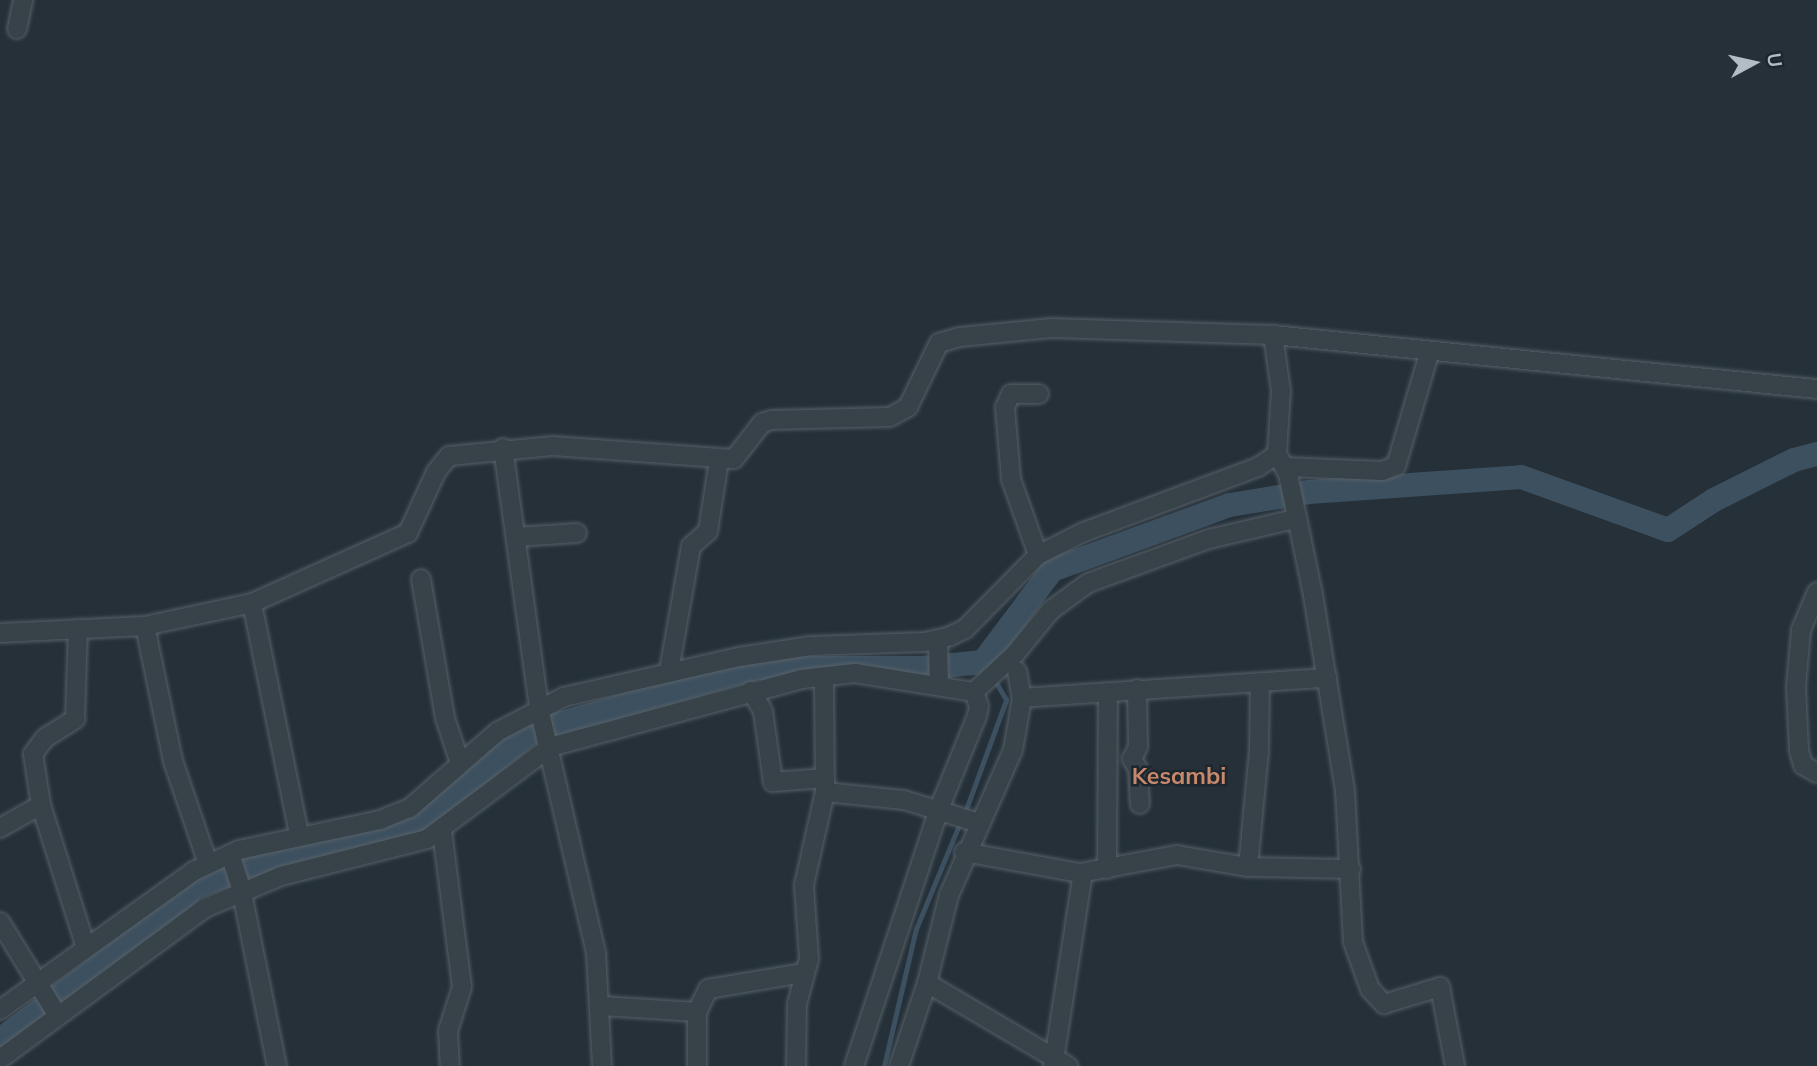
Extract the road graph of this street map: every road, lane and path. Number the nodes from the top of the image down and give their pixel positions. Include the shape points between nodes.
1 (23, 0) edge
2 (17, 29) dead end
3 (1273, 335) junction
4 (1429, 354) junction
5 (1817, 389) edge
6 (1039, 394) dead end
7 (503, 448) junction
8 (719, 460) junction
9 (1284, 465) junction
10 (1294, 512) junction
11 (577, 533) dead end
12 (516, 537) junction
13 (1038, 555) junction
14 (421, 579) dead end
15 (1817, 593) edge
16 (252, 603) junction
17 (145, 626) junction
18 (78, 629) junction
19 (0, 633) edge
20 (938, 646) junction
21 (668, 671) junction
22 (1017, 671) dead end
23 (824, 677) junction
24 (1327, 678) junction
25 (939, 682) junction
26 (1260, 682) junction
27 (1137, 689) junction
28 (751, 691) junction
29 (976, 691) junction
30 (1108, 692) junction
31 (1022, 698) junction
32 (540, 712) junction
33 (549, 744) junction
34 (460, 762) junction
35 (1817, 773) edge
36 (825, 785) junction
37 (1140, 804) dead end
38 (41, 805) junction
39 (943, 810) junction
40 (975, 821) junction
41 (0, 828) edge
42 (442, 831) junction
43 (299, 835) junction
44 (964, 852) junction
45 (231, 857) junction
46 (208, 864) junction
47 (1248, 867) junction
48 (1107, 869) junction
49 (1351, 869) junction
50 (1083, 873) junction
51 (241, 886) junction
52 (0, 922) edge
53 (86, 948) junction
54 (804, 973) junction
55 (37, 983) junction
56 (927, 983) junction
57 (602, 1006) junction
58 (0, 1010) edge
59 (56, 1011) junction
60 (697, 1012) junction
61 (0, 1059) edge
62 (1058, 1064) edge
63 (277, 1066) edge
64 (450, 1066) edge
65 (602, 1066) edge
66 (697, 1066) edge
67 (796, 1066) edge
68 (854, 1066) edge
69 (899, 1066) edge
70 (1455, 1066) edge

1 - 2 street
3 - 4 street
3 - 8 street via 1052,328 960,337 939,343 918,391 898,414 771,420 753,433 741,455
3 - 9 street
4 - 5 street
4 - 9 street via 1396,466 1382,471
6 - 13 street via 1022,391 1005,401 1011,479
7 - 8 street via 553,446
7 - 12 street
7 - 16 street via 442,461 408,533
8 - 21 street via 708,531 691,546
9 - 10 street
9 - 13 street via 1258,467 1084,532
10 - 24 street
10 - 29 street via 1088,583 1051,610
11 - 12 street
12 - 32 street
13 - 20 street via 964,629
14 - 34 street via 445,718
15 - 35 street via 1801,630 1796,687 1799,751 1803,765
16 - 17 street
16 - 43 street
17 - 18 street
17 - 46 street via 173,761
18 - 19 street
18 - 38 street via 75,719 45,738 33,754
20 - 21 street via 810,646
20 - 25 street
21 - 32 street via 564,697
22 - 31 street
23 - 25 street via 868,674
23 - 28 street
23 - 36 street
24 - 26 street
24 - 49 street via 1345,790
25 - 29 street
26 - 27 street
26 - 47 street
27 - 30 street
27 - 37 street via 1138,747 1132,759 1138,769
28 - 33 street
28 - 36 street via 763,711 773,782
29 - 39 street via 977,716
30 - 31 street
30 - 48 street
31 - 40 street via 1013,750
32 - 33 street
32 - 34 street via 497,732
33 - 42 street
33 - 57 street via 596,952
34 - 43 street via 410,808 380,820
36 - 39 street
36 - 54 street via 804,885 809,941
38 - 41 street
38 - 53 street
39 - 40 street
39 - 68 street
40 - 44 street
42 - 51 street via 427,839
42 - 64 street via 462,987 448,1031
43 - 45 street
44 - 50 street
44 - 56 street
45 - 46 street
45 - 51 street
46 - 53 street
47 - 48 street via 1177,855
47 - 49 street
48 - 50 street
49 - 70 street via 1353,943 1370,989 1384,1004 1440,987
50 - 62 street
51 - 59 street
51 - 63 street
52 - 55 street
53 - 55 street
54 - 60 street via 715,985 703,994
54 - 67 street via 797,1004
55 - 58 street
55 - 59 street
56 - 62 street
56 - 69 street
57 - 60 street
57 - 65 street
59 - 61 street
60 - 66 street

